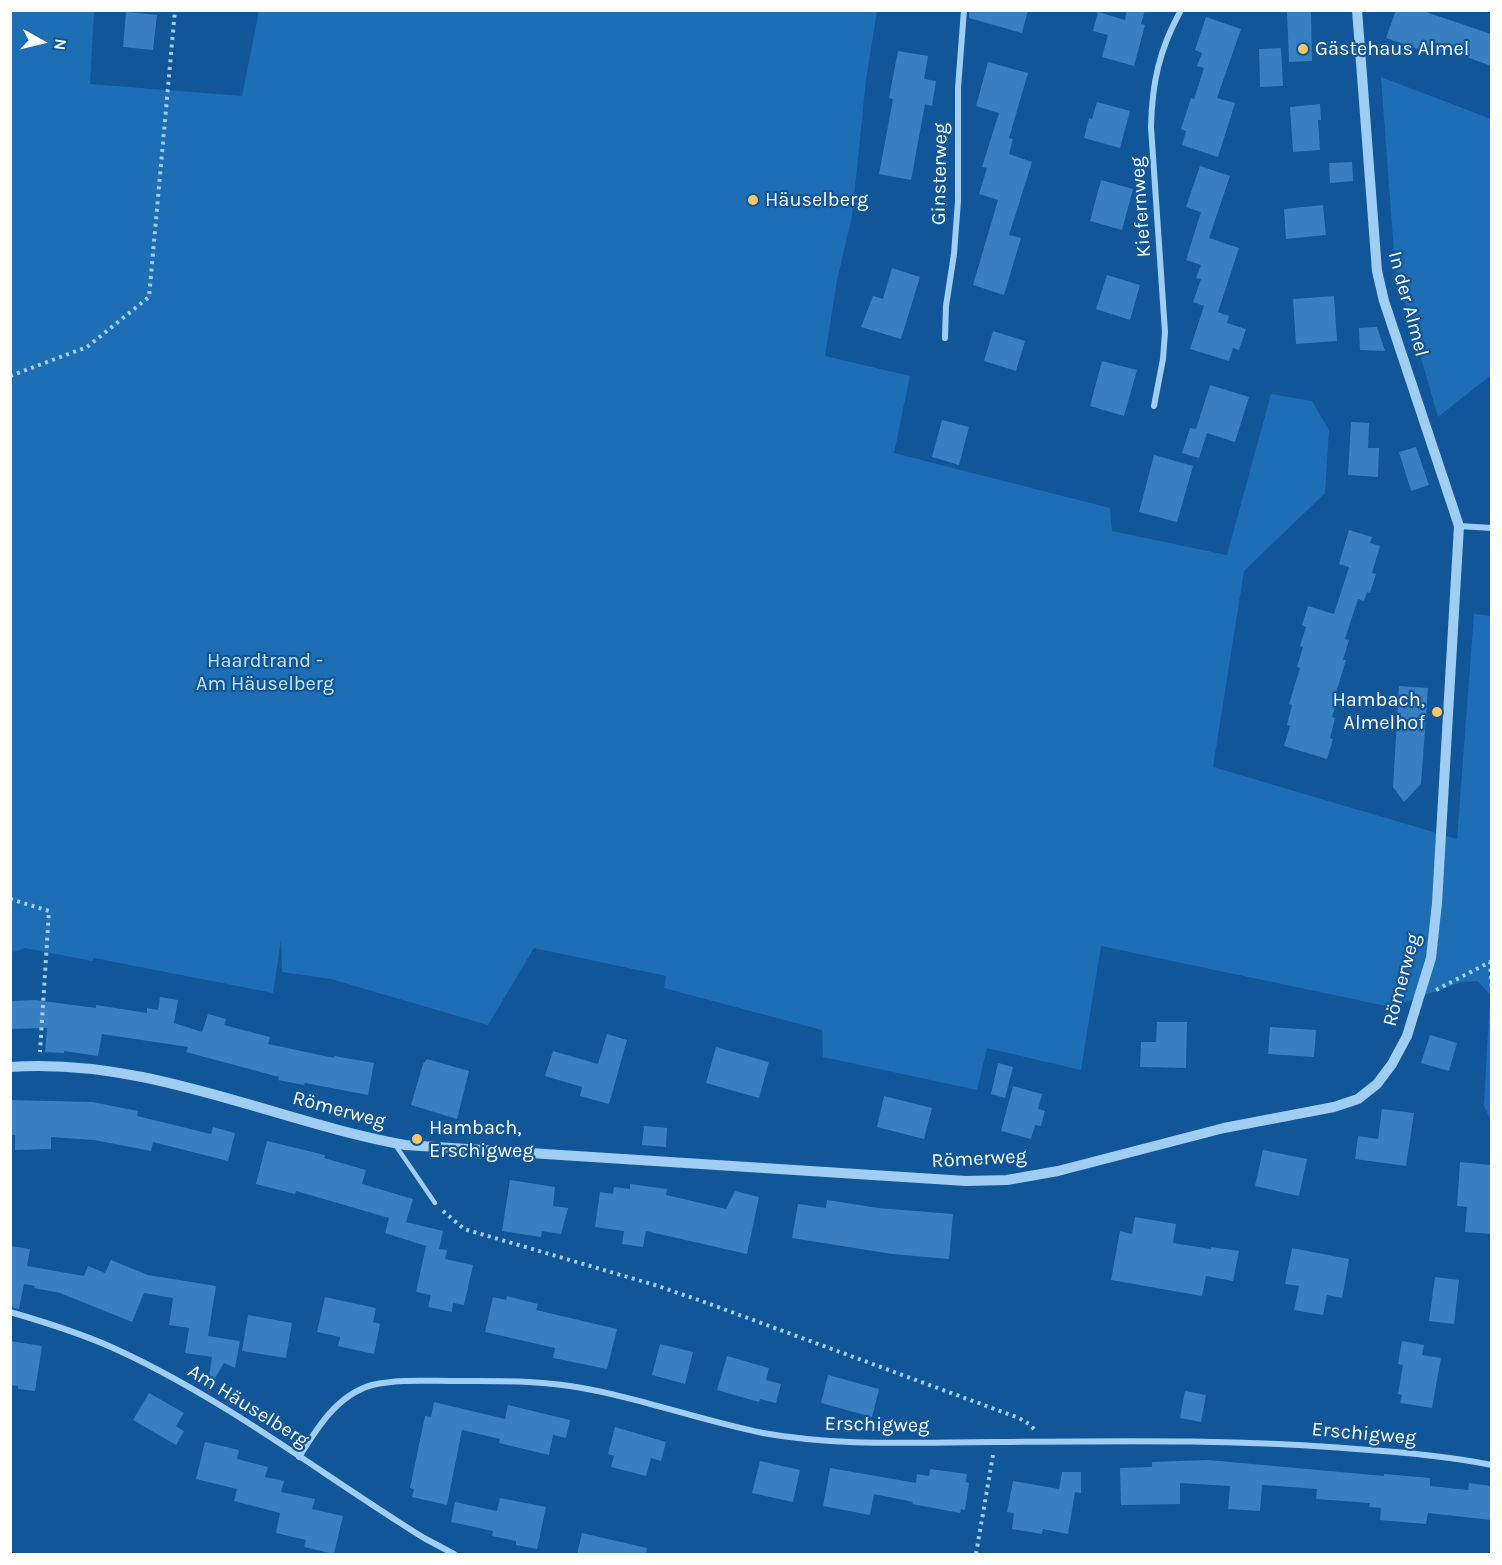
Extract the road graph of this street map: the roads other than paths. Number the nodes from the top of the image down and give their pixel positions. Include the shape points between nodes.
1 (964, 10) edge
2 (1180, 10) edge
3 (1357, 10) edge
4 (945, 338) dead end
5 (1154, 406) dead end
6 (1459, 526) junction
7 (1491, 528) edge
8 (10, 1067) edge
9 (394, 1143) junction
10 (435, 1203) road end
11 (10, 1312) edge
12 (299, 1457) junction
13 (1491, 1465) edge
14 (454, 1554) edge

1 - 4 street, Ginsterweg via 958,88 958,201
2 - 5 street, Kiefernweg via 1157,66 1152,97 1165,332
3 - 6 street, In der Almel via 1377,271
6 - 7 street
6 - 9 street, Römerweg via 1431,958 1407,1036 1377,1084 1358,1099 1007,1180 923,1180
8 - 9 street, Römerweg via 80,1068 159,1079
9 - 10 lane
11 - 12 street, Am Häuselberg via 131,1356 214,1402
12 - 13 street, Erschigweg via 332,1410 370,1386 417,1381 491,1381 571,1386 728,1426 804,1439 887,1444 1270,1443 1398,1452
12 - 14 street, Am Häuselberg

